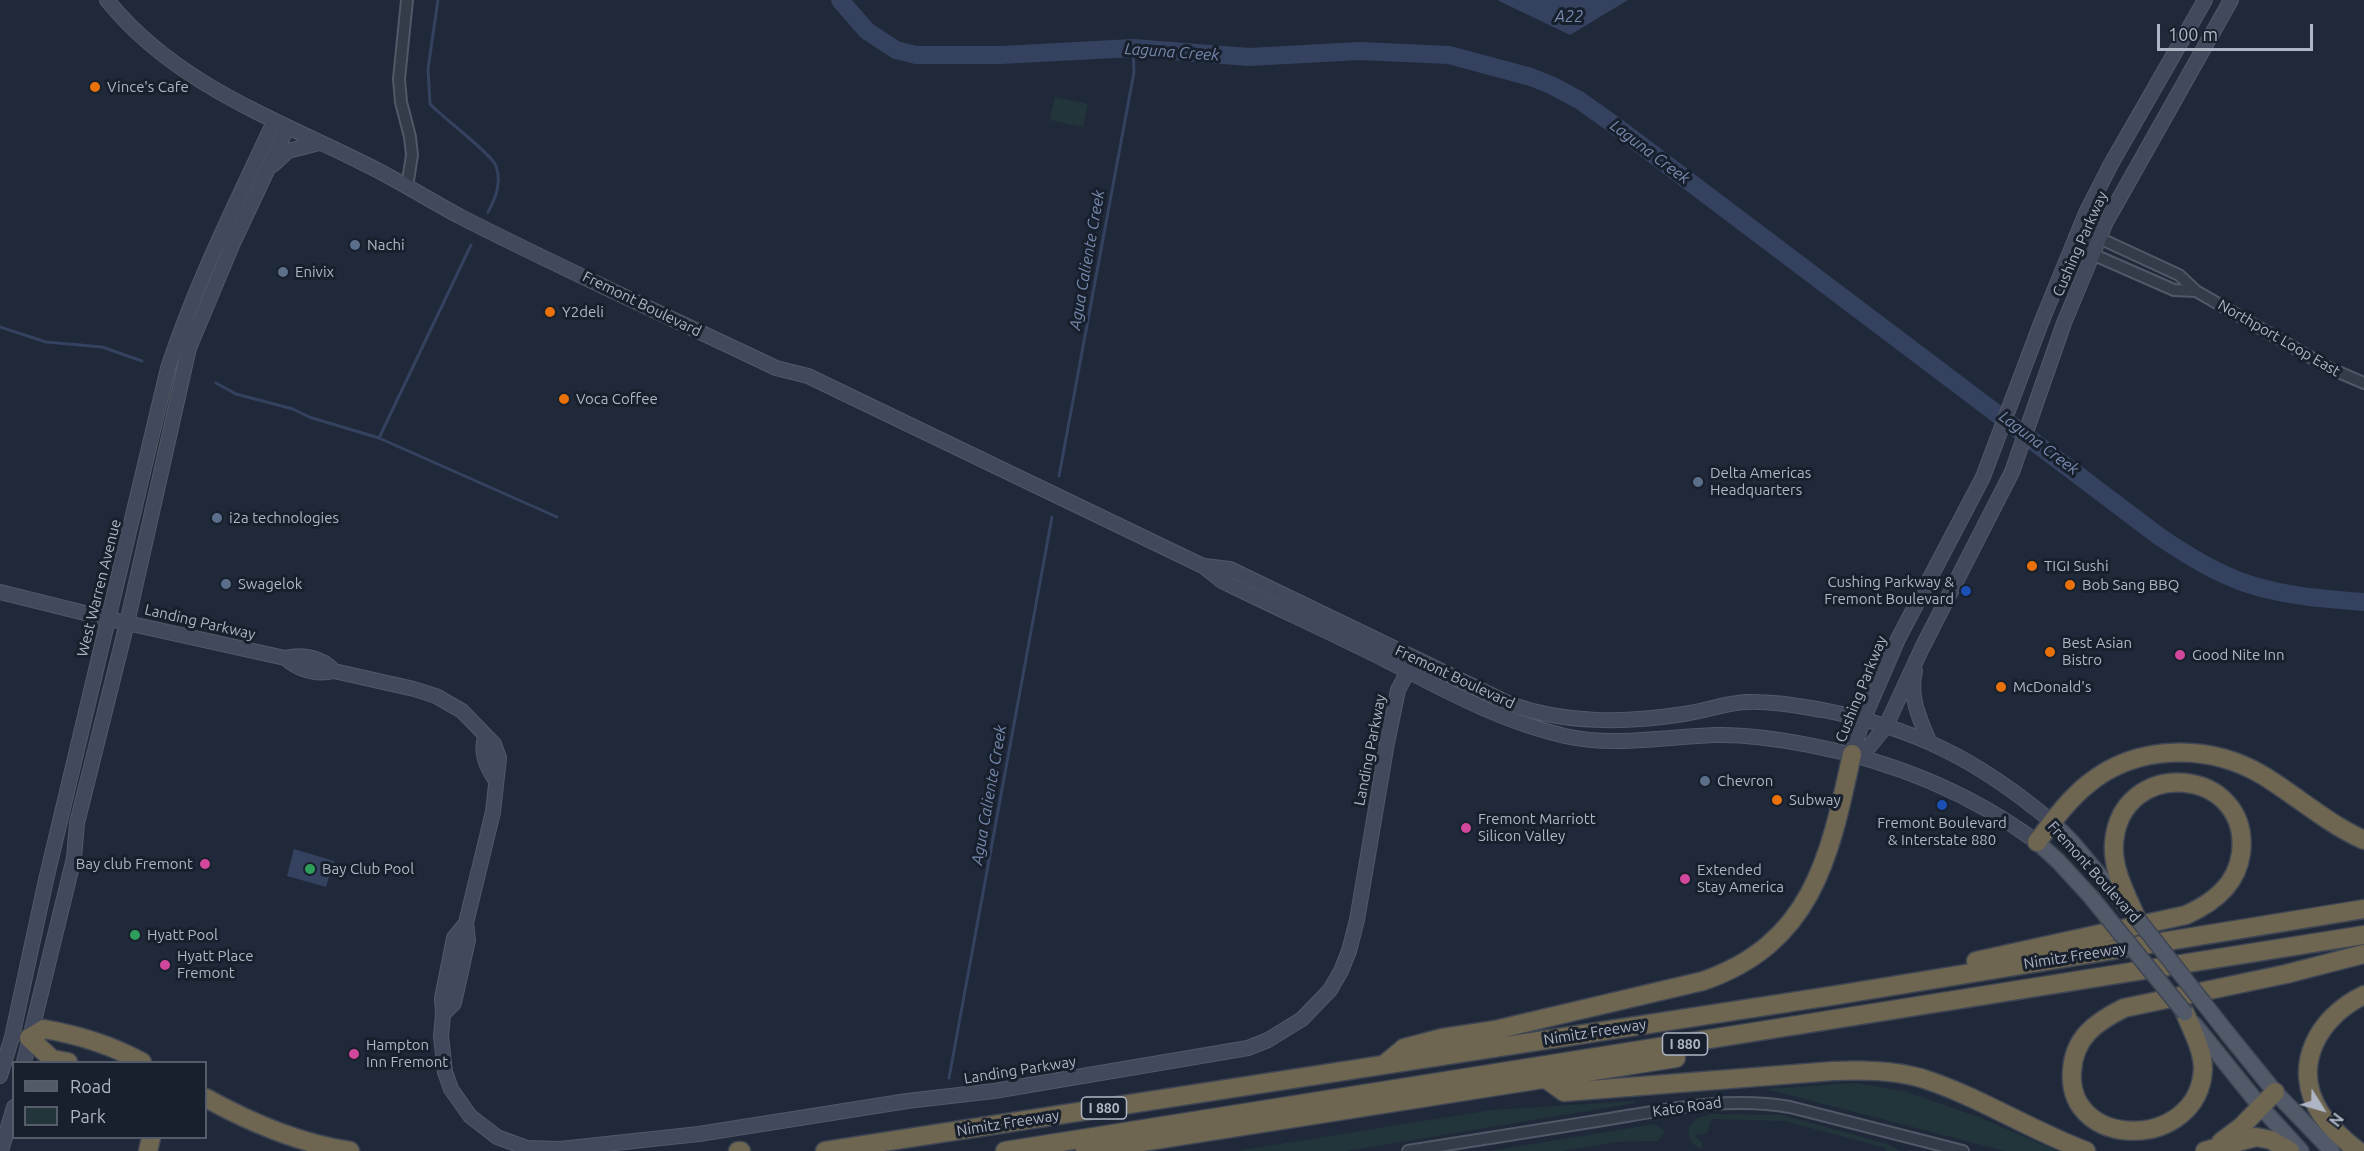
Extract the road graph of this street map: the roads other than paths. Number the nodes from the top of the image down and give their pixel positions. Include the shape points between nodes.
1 (107, 0) edge
2 (407, 0) edge
3 (2205, 0) edge
4 (2231, 0) edge
5 (281, 125) junction
6 (319, 142) junction
7 (267, 170) junction
8 (407, 187) junction
9 (2075, 237) junction
10 (2099, 238) junction
11 (2092, 254) junction
12 (2196, 291) junction
13 (2364, 383) edge
14 (1203, 566) junction
15 (0, 592) edge
16 (109, 619) junction
17 (127, 622) junction
18 (1922, 648) junction
19 (1415, 658) junction
20 (1408, 671) junction
21 (1686, 714) junction
22 (1863, 720) junction
23 (1622, 721) junction
24 (1886, 726) junction
25 (1585, 739) junction
26 (1645, 741) junction
27 (1929, 741) junction
28 (1852, 754) junction
29 (2052, 822) junction
30 (2364, 840) edge
31 (2037, 842) junction
32 (2113, 882) junction
33 (2364, 909) edge
34 (2136, 917) joint
35 (2364, 935) edge
36 (2364, 948) edge
37 (2364, 954) edge
38 (1836, 994) junction
39 (2364, 995) edge
40 (2185, 1013) joint
41 (14, 1036) edge
42 (2204, 1044) junction
43 (24, 1061) edge
44 (63, 1061) edge
45 (140, 1061) edge
46 (1383, 1065) junction
47 (0, 1076) edge
48 (1546, 1079) junction
49 (2275, 1092) junction
50 (207, 1098) edge
51 (2260, 1106) junction
52 (12, 1114) edge
53 (2209, 1150) edge
54 (1, 1151) edge
55 (350, 1151) edge
56 (825, 1151) edge
57 (1005, 1151) edge
58 (1085, 1151) edge
59 (1408, 1151) edge
60 (1963, 1151) edge
61 (2086, 1151) edge
62 (2290, 1151) edge
63 (2301, 1151) edge
64 (2332, 1151) edge
65 (2358, 1151) edge

1 - 5 main road, Fremont Boulevard via 142,38 177,66 222,95
2 - 8 street via 399,80 411,137
3 - 9 main road, Cushing Parkway via 2103,178
4 - 10 main road, Cushing Parkway
5 - 6 main road, Fremont Boulevard
5 - 7 main road, West Warren Avenue
5 - 16 main road, West Warren Avenue via 219,238 182,325 168,368
6 - 7 main road via 288,151
6 - 8 main road, Fremont Boulevard
7 - 17 main road, West Warren Avenue via 189,348
8 - 14 main road, Fremont Boulevard via 776,368 808,376
9 - 10 street, Northport Loop East
9 - 11 street, Northport Loop East
9 - 22 main road, Cushing Parkway via 1983,477 1907,620
10 - 11 main road, Cushing Parkway
10 - 12 street, Northport Loop East via 2179,275
11 - 12 street, Northport Loop East via 2174,290
11 - 18 main road, Cushing Parkway via 2017,459
12 - 13 street, Northport Loop East via 2329,368
14 - 19 main road, Fremont Boulevard via 1230,569
14 - 20 main road, Fremont Boulevard via 1222,581
15 - 16 main road, Landing Parkway
16 - 17 main road, Landing Parkway
16 - 41 main road, West Warren Avenue via 46,880
17 - 20 main road, Landing Parkway via 285,658 296,668 322,674 334,671 436,696 472,720 486,737 482,748 496,781 493,812 466,923 454,938 442,998 442,1057 448,1080 470,1116 497,1137 542,1150 699,1134 994,1091 1248,1048 1277,1036 1330,990 1349,951 1398,690
17 - 41 main road, West Warren Avenue via 77,823 74,858
18 - 24 main road, Cushing Parkway
18 - 27 main road via 1913,690 1917,714
19 - 20 main road, Landing Parkway
19 - 23 main road, Fremont Boulevard via 1528,711
20 - 25 main road, Fremont Boulevard via 1504,718
21 - 22 main road, Fremont Boulevard via 1722,705 1766,702
21 - 23 main road, Fremont Boulevard
21 - 26 main road via 1673,723 1656,726
22 - 24 main road, Fremont Boulevard
22 - 28 main road, Cushing Parkway
23 - 25 main road via 1617,727 1592,731
24 - 27 main road, Fremont Boulevard
24 - 28 main road, Cushing Parkway via 1869,747
25 - 26 main road, Fremont Boulevard
26 - 28 main road, Fremont Boulevard via 1749,736
27 - 29 main road, Fremont Boulevard via 1985,771
28 - 31 main road, Fremont Boulevard via 1949,789 1995,813
28 - 46 highway via 1818,878 1791,923 1752,959 1703,981 1404,1048
29 - 30 highway via 2090,783 2111,768 2141,757 2172,752 2218,756 2242,764
29 - 31 highway
29 - 32 main road, Fremont Boulevard
31 - 40 main road, Fremont Boulevard, bridge via 2091,897
32 - 34 highway
32 - 38 highway via 2118,825 2135,798 2150,788 2165,782 2198,785 2224,801 2235,814 2241,831 2241,857 2226,889 2208,905
33 - 38 highway, Nimitz Freeway / I 880
34 - 49 main road, Fremont Boulevard, bridge
35 - 57 highway, I 880
36 - 48 highway, I 880
37 - 42 highway via 2124,1008 2100,1020 2084,1036 2073,1059 2071,1081 2077,1102 2088,1120 2115,1137 2148,1141 2170,1133 2188,1116 2198,1094
38 - 46 highway, Nimitz Freeway / I 880
39 - 65 highway via 2328,1019 2315,1039 2309,1064 2311,1091 2321,1114
40 - 42 highway
41 - 43 main road, West Warren Avenue
41 - 44 highway via 52,1059
41 - 45 highway via 44,1029 57,1031 115,1048
41 - 47 main road, West Warren Avenue
42 - 51 main road
46 - 56 highway, Nimitz Freeway / I 880
48 - 58 highway, I 880
48 - 61 highway via 1563,1092 1833,1071 1898,1073 1921,1078
49 - 51 highway
49 - 64 main road, Fremont Boulevard
50 - 55 highway via 273,1131
51 - 53 highway via 2241,1127
51 - 63 main road
52 - 54 main road
53 - 62 highway via 2256,1137
59 - 60 street, Kato Road via 1673,1108 1750,1102 1809,1111

